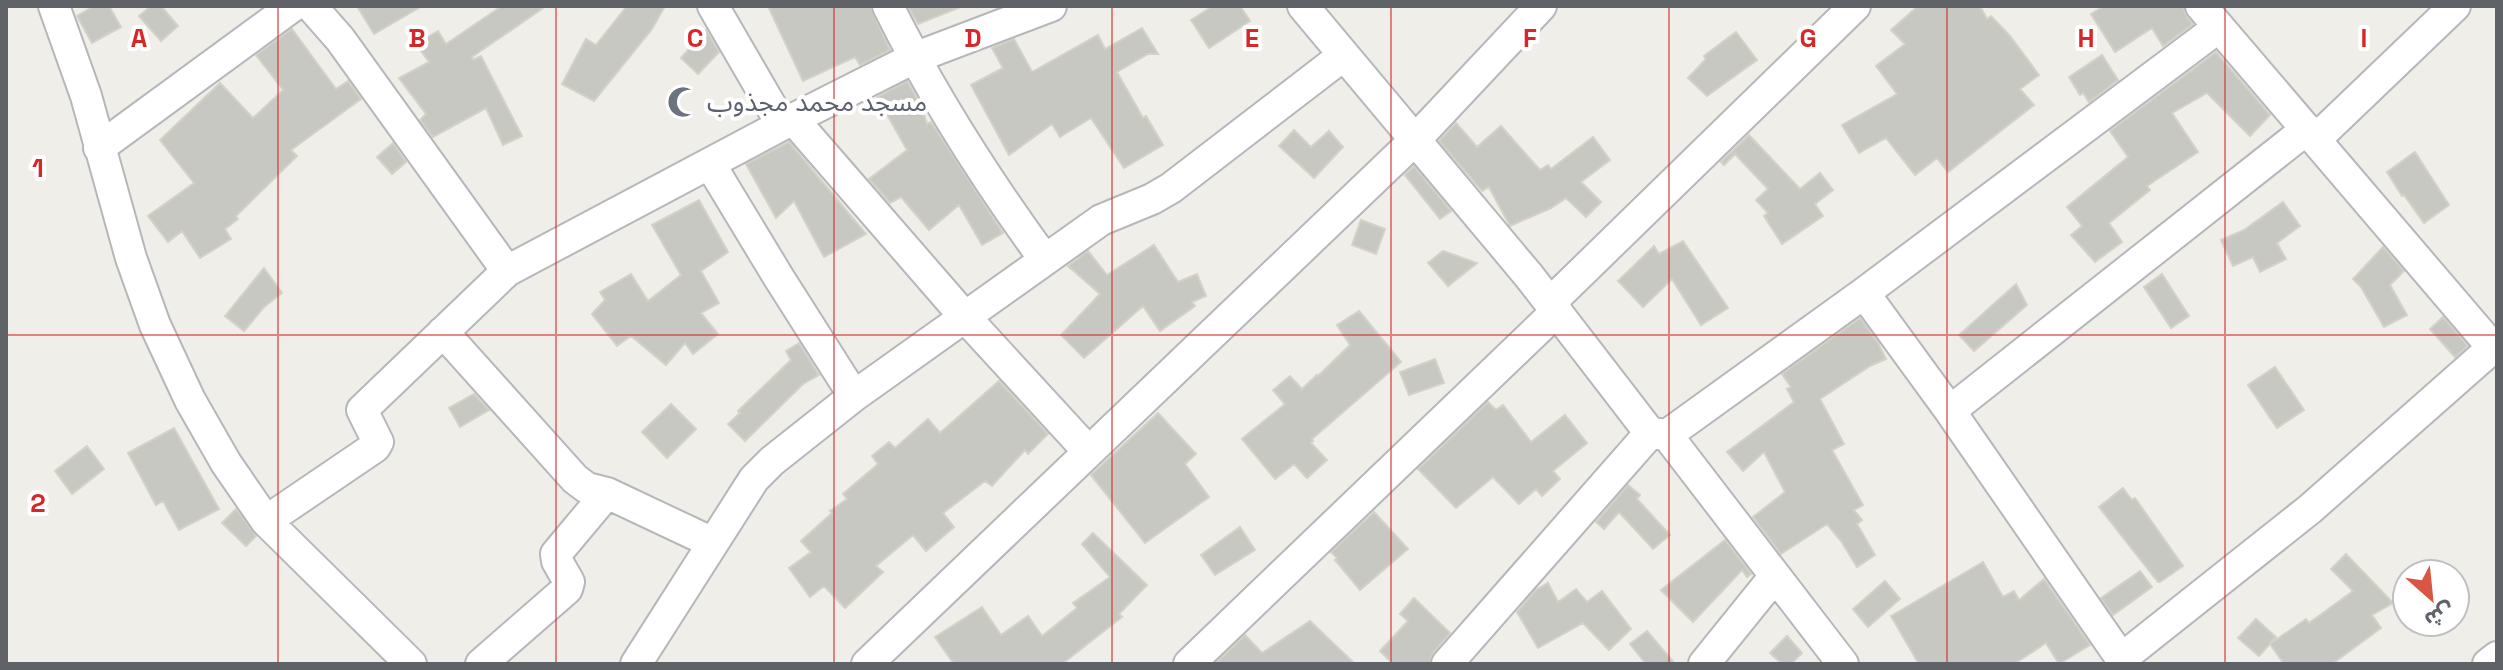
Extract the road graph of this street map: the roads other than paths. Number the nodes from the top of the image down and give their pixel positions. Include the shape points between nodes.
1 (54, 6) edge
2 (293, 6) edge
3 (311, 6) edge
4 (713, 6) edge
5 (888, 6) edge
6 (1051, 6) edge
7 (1303, 6) edge
8 (1541, 6) edge
9 (1855, 6) edge
10 (2455, 6) edge
11 (2210, 16) edge
12 (1344, 55) junction
13 (914, 58) junction
14 (788, 122) junction
15 (2311, 134) junction
16 (1415, 140) junction
17 (99, 148) junction
18 (710, 164) junction
19 (1045, 260) junction
20 (507, 271) junction
21 (1864, 293) junction
22 (1554, 307) junction
23 (964, 316) junction
24 (443, 332) junction
25 (2495, 346) edge
26 (854, 396) junction
27 (1950, 411) junction
28 (1658, 434) junction
29 (1088, 451) junction
30 (607, 493) junction
31 (266, 521) junction
32 (713, 543) junction
33 (1775, 576) junction
34 (2497, 657) edge
35 (2123, 662) edge
36 (411, 664) edge
37 (481, 664) edge
38 (636, 664) edge
39 (867, 664) edge
40 (1189, 664) edge
41 (1447, 664) edge
42 (1704, 664) edge
43 (1843, 664) edge
44 (2488, 664) edge

1 - 17 street
2 - 17 street
3 - 20 street
4 - 14 street
5 - 13 street
6 - 13 street
7 - 12 street
8 - 16 street
9 - 22 street
10 - 15 street
11 - 15 street
11 - 21 street
12 - 16 street
12 - 19 street via 1171,188 1101,220
13 - 14 street
13 - 19 street via 958,136
14 - 18 street
14 - 23 street
15 - 25 street
15 - 27 street
16 - 22 street
16 - 29 street
17 - 31 street via 155,325 190,400
18 - 20 street
18 - 26 street
19 - 23 street
20 - 24 street
21 - 27 street
21 - 28 street
22 - 28 street
22 - 40 street
23 - 26 street
23 - 29 street
24 - 30 street via 575,479
24 - 31 street via 362,410 376,436 375,447
25 - 35 street via 2310,509
26 - 32 street via 754,479
27 - 35 street
28 - 33 street
28 - 41 street
29 - 39 street
30 - 32 street
30 - 37 street via 556,554 569,582 567,589
31 - 36 street
32 - 38 street
33 - 42 street
33 - 43 street
34 - 44 street

